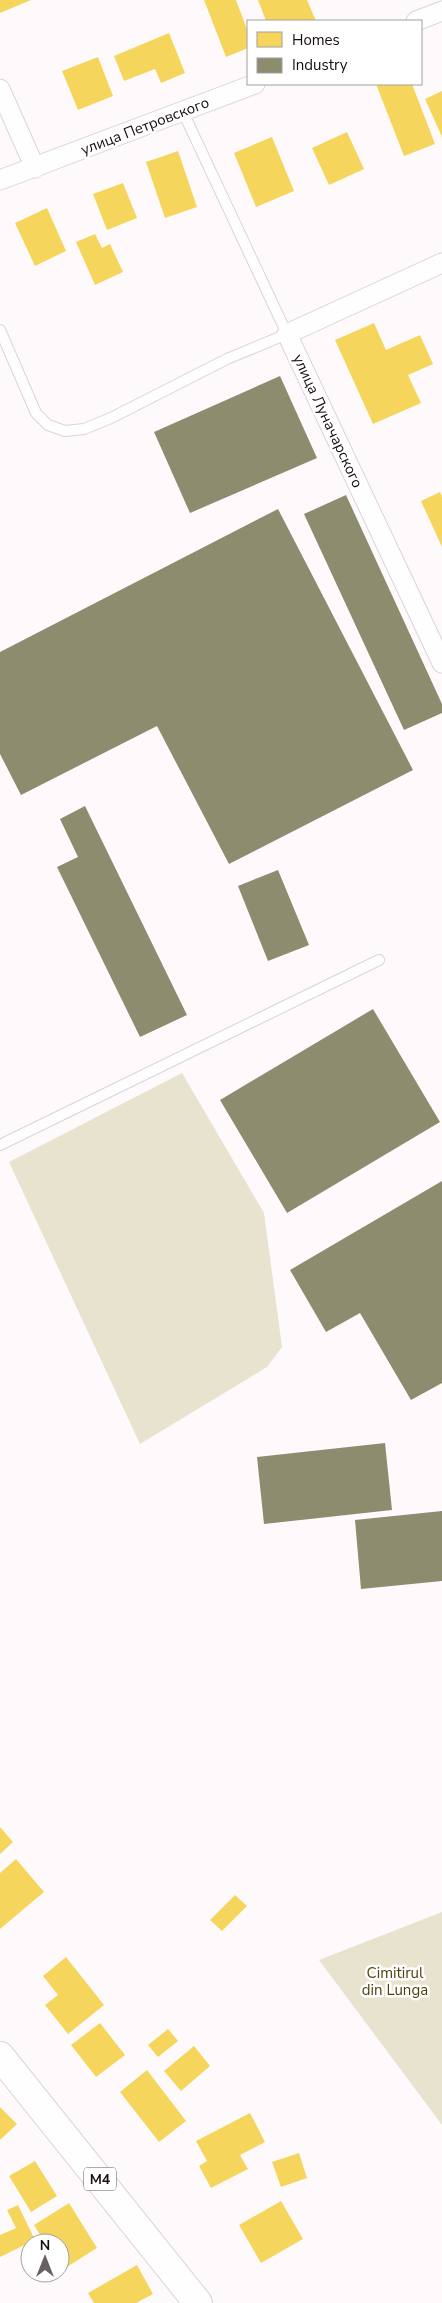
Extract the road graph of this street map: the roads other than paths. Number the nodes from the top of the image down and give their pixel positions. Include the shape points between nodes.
1 (442, 11) edge
2 (419, 20) edge
3 (252, 85) edge
4 (0, 89) edge
5 (183, 112) junction
6 (35, 168) junction
7 (0, 180) edge
8 (442, 263) edge
9 (0, 330) edge
10 (286, 334) junction
11 (442, 663) edge
12 (379, 960) dead end
13 (0, 1145) edge
14 (0, 2056) edge
15 (198, 2303) edge

1 - 2 street
3 - 5 street, улица Петровского
4 - 6 street
5 - 6 street, улица Петровского
5 - 10 lane
6 - 7 street, улица Петровского
8 - 10 street
9 - 10 lane via 36,414 48,425 65,430 84,429 111,418 227,358
10 - 11 street, улица Луначарского
12 - 13 lane
14 - 15 highway, M4

